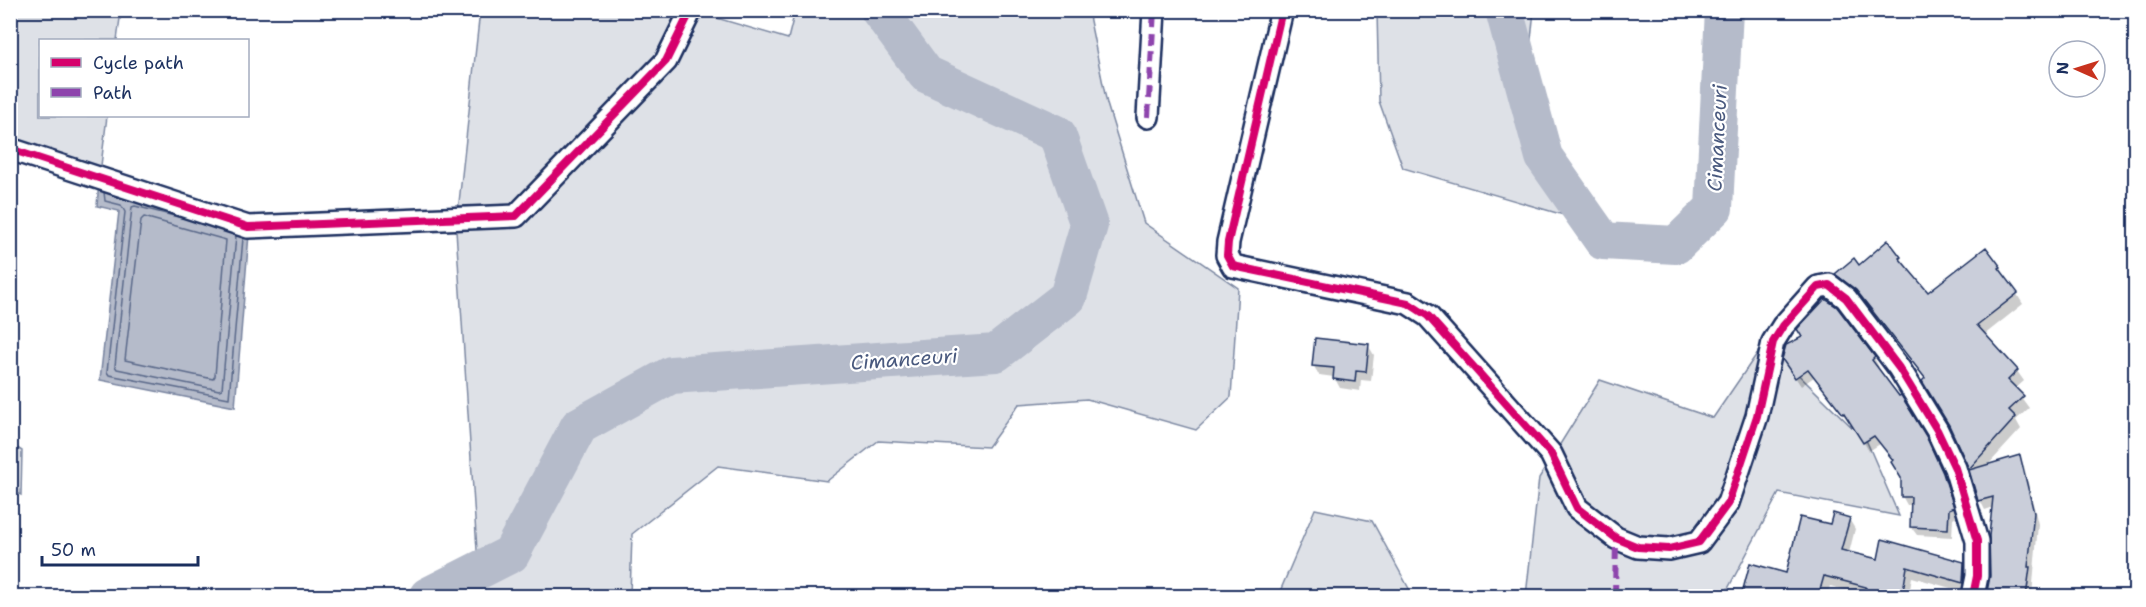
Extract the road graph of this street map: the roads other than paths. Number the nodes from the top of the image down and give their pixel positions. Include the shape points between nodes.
1 (691, 10) edge
2 (1154, 10) edge
3 (1282, 10) edge
4 (1148, 117) dead end
5 (10, 149) edge
6 (1973, 597) edge

1 - 5 street via 666,61 516,216 248,227
2 - 4 street
3 - 6 street via 1228,242 1227,255 1233,266 1408,303 1428,316 1551,454 1577,508 1616,538 1638,547 1669,549 1699,542 1728,502 1757,416 1773,342 1818,287 1829,285 1846,298 1899,368 1955,468 1977,541

